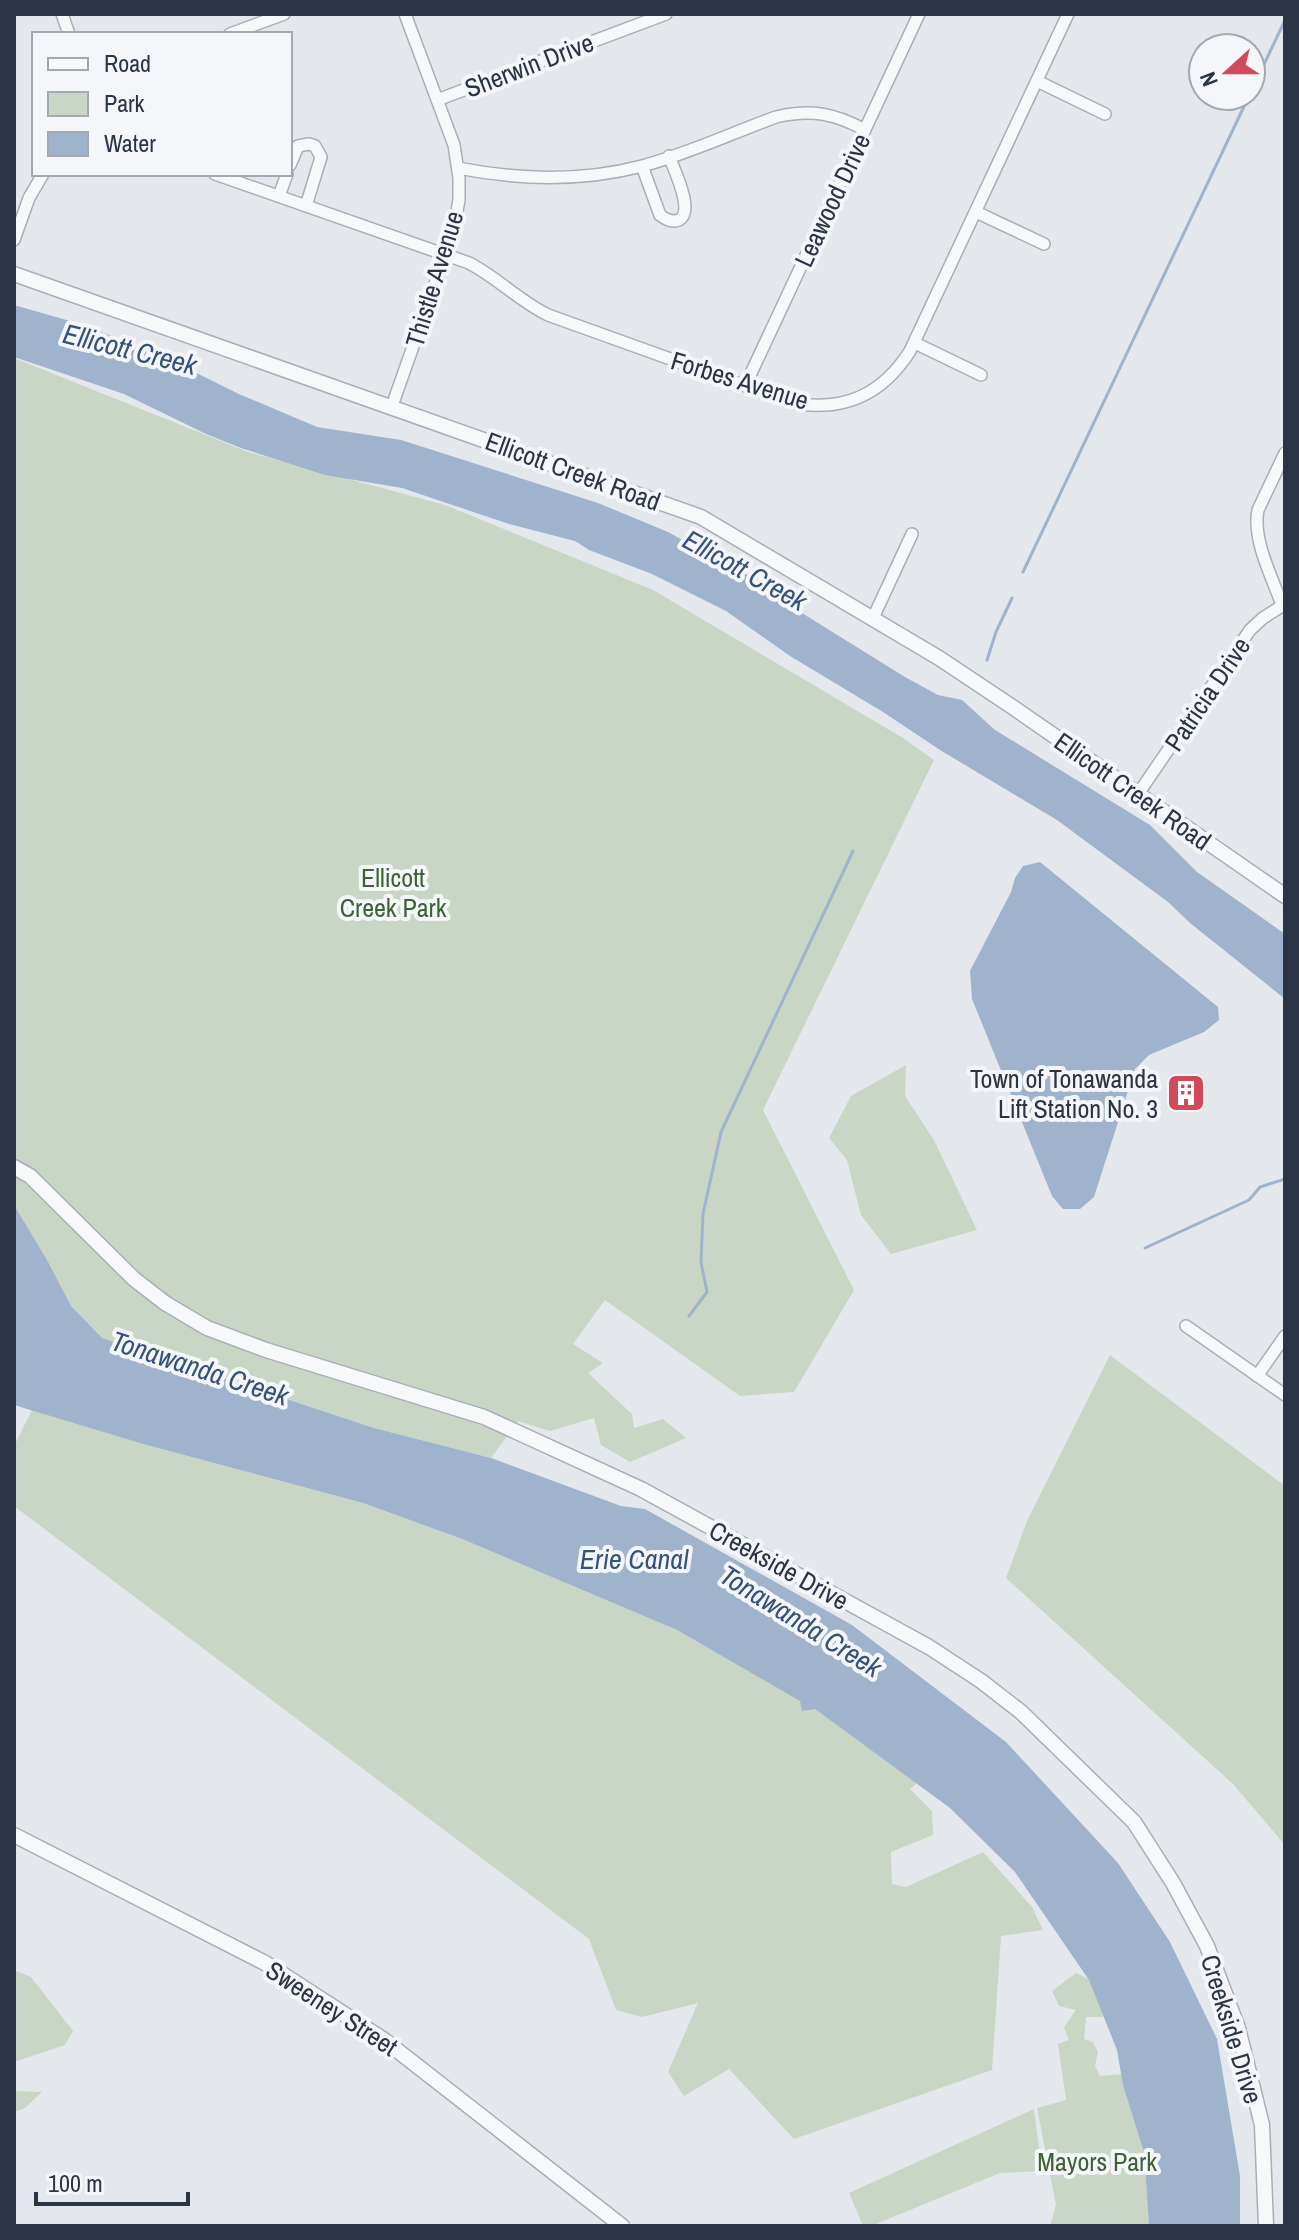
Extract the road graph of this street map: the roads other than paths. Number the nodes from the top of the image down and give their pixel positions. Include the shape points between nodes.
1 (284, 14) edge
2 (405, 14) edge
3 (666, 14) edge
4 (919, 14) edge
5 (1068, 14) edge
6 (235, 32) edge
7 (1037, 81) junction
8 (437, 100) junction
9 (1105, 114) dead end
10 (865, 130) junction
11 (669, 156) junction
12 (292, 160) edge
13 (642, 166) junction
14 (458, 168) junction
15 (42, 176) edge
16 (221, 176) edge
17 (286, 176) edge
18 (279, 196) junction
19 (306, 206) junction
20 (976, 212) junction
21 (14, 240) edge
22 (1044, 244) dead end
23 (446, 254) junction
24 (14, 274) edge
25 (915, 343) junction
26 (981, 375) dead end
27 (745, 386) junction
28 (392, 406) junction
29 (1285, 453) edge
30 (912, 534) dead end
31 (1284, 604) edge
32 (873, 618) junction
33 (1138, 794) junction
34 (1285, 896) edge
35 (14, 1167) edge
36 (1186, 1326) dead end
37 (1285, 1336) edge
38 (1257, 1376) junction
39 (1285, 1395) edge
40 (14, 1835) edge
41 (622, 2226) edge
42 (1266, 2226) edge

1 - 6 street
2 - 8 street, Thistle Avenue
3 - 8 street, Sherwin Drive
4 - 10 street, Leawood Drive
5 - 7 street, Forbes Avenue
7 - 9 street
7 - 20 street, Forbes Avenue
8 - 14 street, Thistle Avenue
10 - 11 street via 830,115 793,113
10 - 27 street, Leawood Drive
11 - 13 street
11 - 13 street via 686,203 678,220 660,215
12 - 19 street via 298,146 309,144 321,157
13 - 14 street via 558,178
14 - 23 street, Thistle Avenue via 458,211
15 - 21 street
16 - 18 street, Forbes Avenue
17 - 18 street
18 - 19 street, Forbes Avenue
19 - 23 street, Forbes Avenue
20 - 22 street
20 - 25 street, Forbes Avenue
23 - 27 street, Forbes Avenue via 487,272 548,315
23 - 28 street, Thistle Avenue
24 - 28 street, Ellicott Creek Road
25 - 26 street
25 - 27 street, Forbes Avenue via 883,383 836,404 793,403
28 - 32 street, Ellicott Creek Road via 701,517
29 - 31 street via 1256,520
30 - 32 street
31 - 33 street, Patricia Drive via 1250,630
32 - 33 street, Ellicott Creek Road
33 - 34 street, Ellicott Creek Road
35 - 42 street, Creekside Drive via 30,1176 134,1279 207,1328 484,1417 641,1489 940,1654 1021,1712 1134,1822 1207,1946 1238,2028 1262,2125
36 - 38 street
37 - 38 street
38 - 39 street
40 - 41 street, Sweeney Street via 275,1969 384,2040

